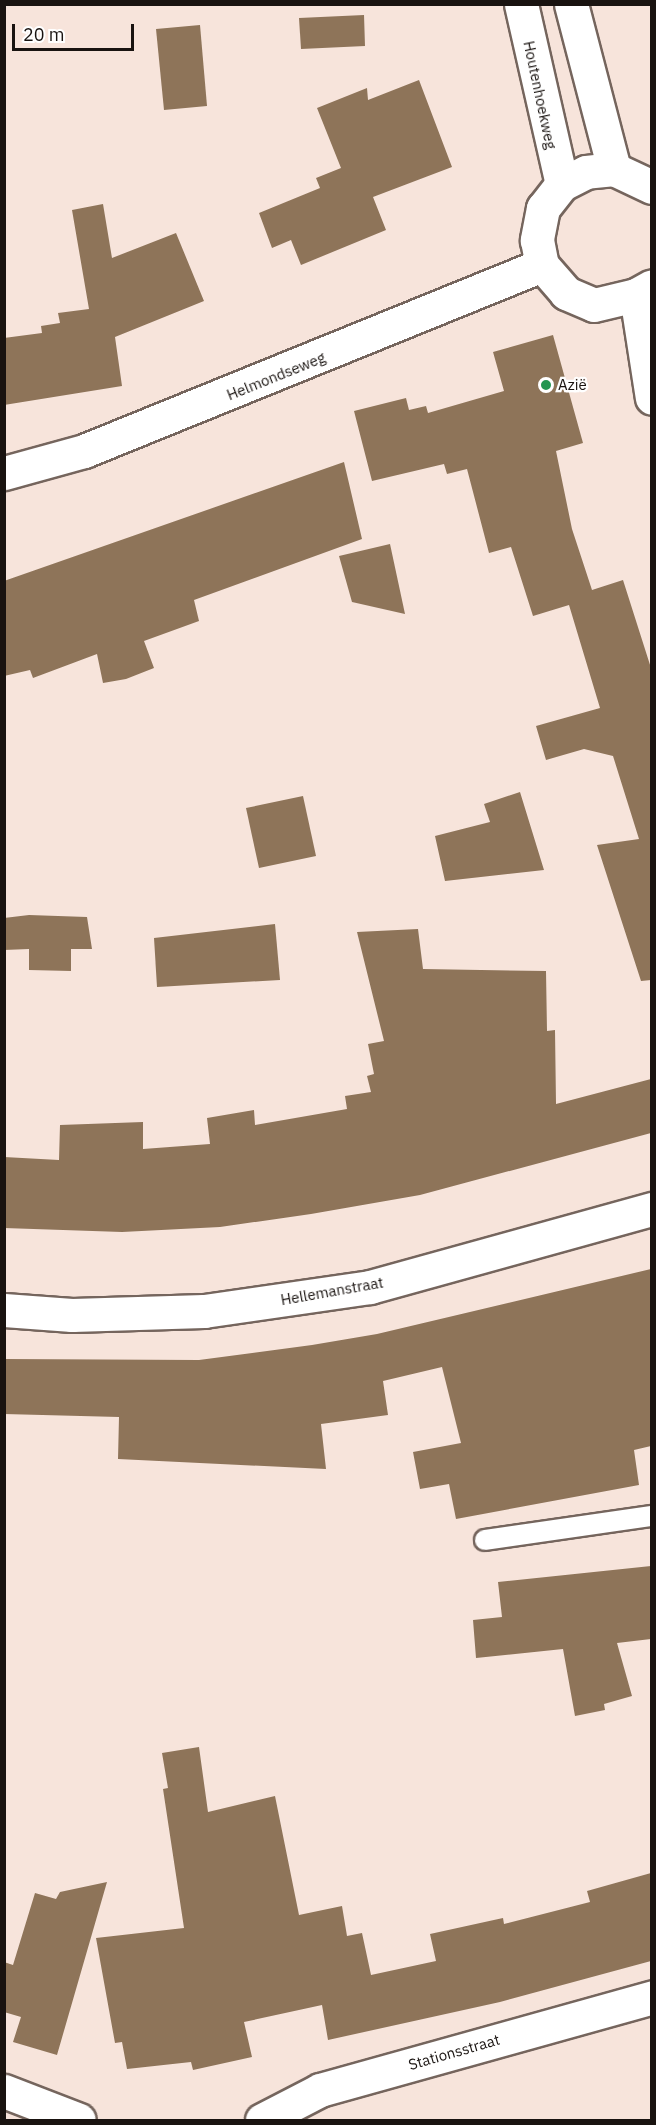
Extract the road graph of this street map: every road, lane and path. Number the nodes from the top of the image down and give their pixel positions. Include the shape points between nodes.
1 (521, 4) edge
2 (571, 4) edge
3 (614, 169) junction
4 (562, 184) junction
5 (651, 187) edge
6 (542, 265) junction
7 (644, 291) edge
8 (651, 398) edge
9 (4, 473) edge
10 (651, 1209) edge
11 (4, 1310) edge
12 (651, 1516) edge
13 (485, 1540) dead end
14 (651, 1997) edge
15 (4, 2091) edge
16 (79, 2121) edge
17 (262, 2121) edge

1 - 4 street, Houtenhoekweg
2 - 3 street
3 - 4 street via 586,172
3 - 5 street
4 - 6 street via 543,208 537,240
6 - 7 street via 566,293 594,304
6 - 9 street, Helmondseweg via 84,452
7 - 8 street
10 - 11 street, Hellemanstraat via 370,1287 204,1311 72,1315
12 - 13 lane
14 - 17 street, Stationsstraat via 320,2090
15 - 16 street via 67,2112

